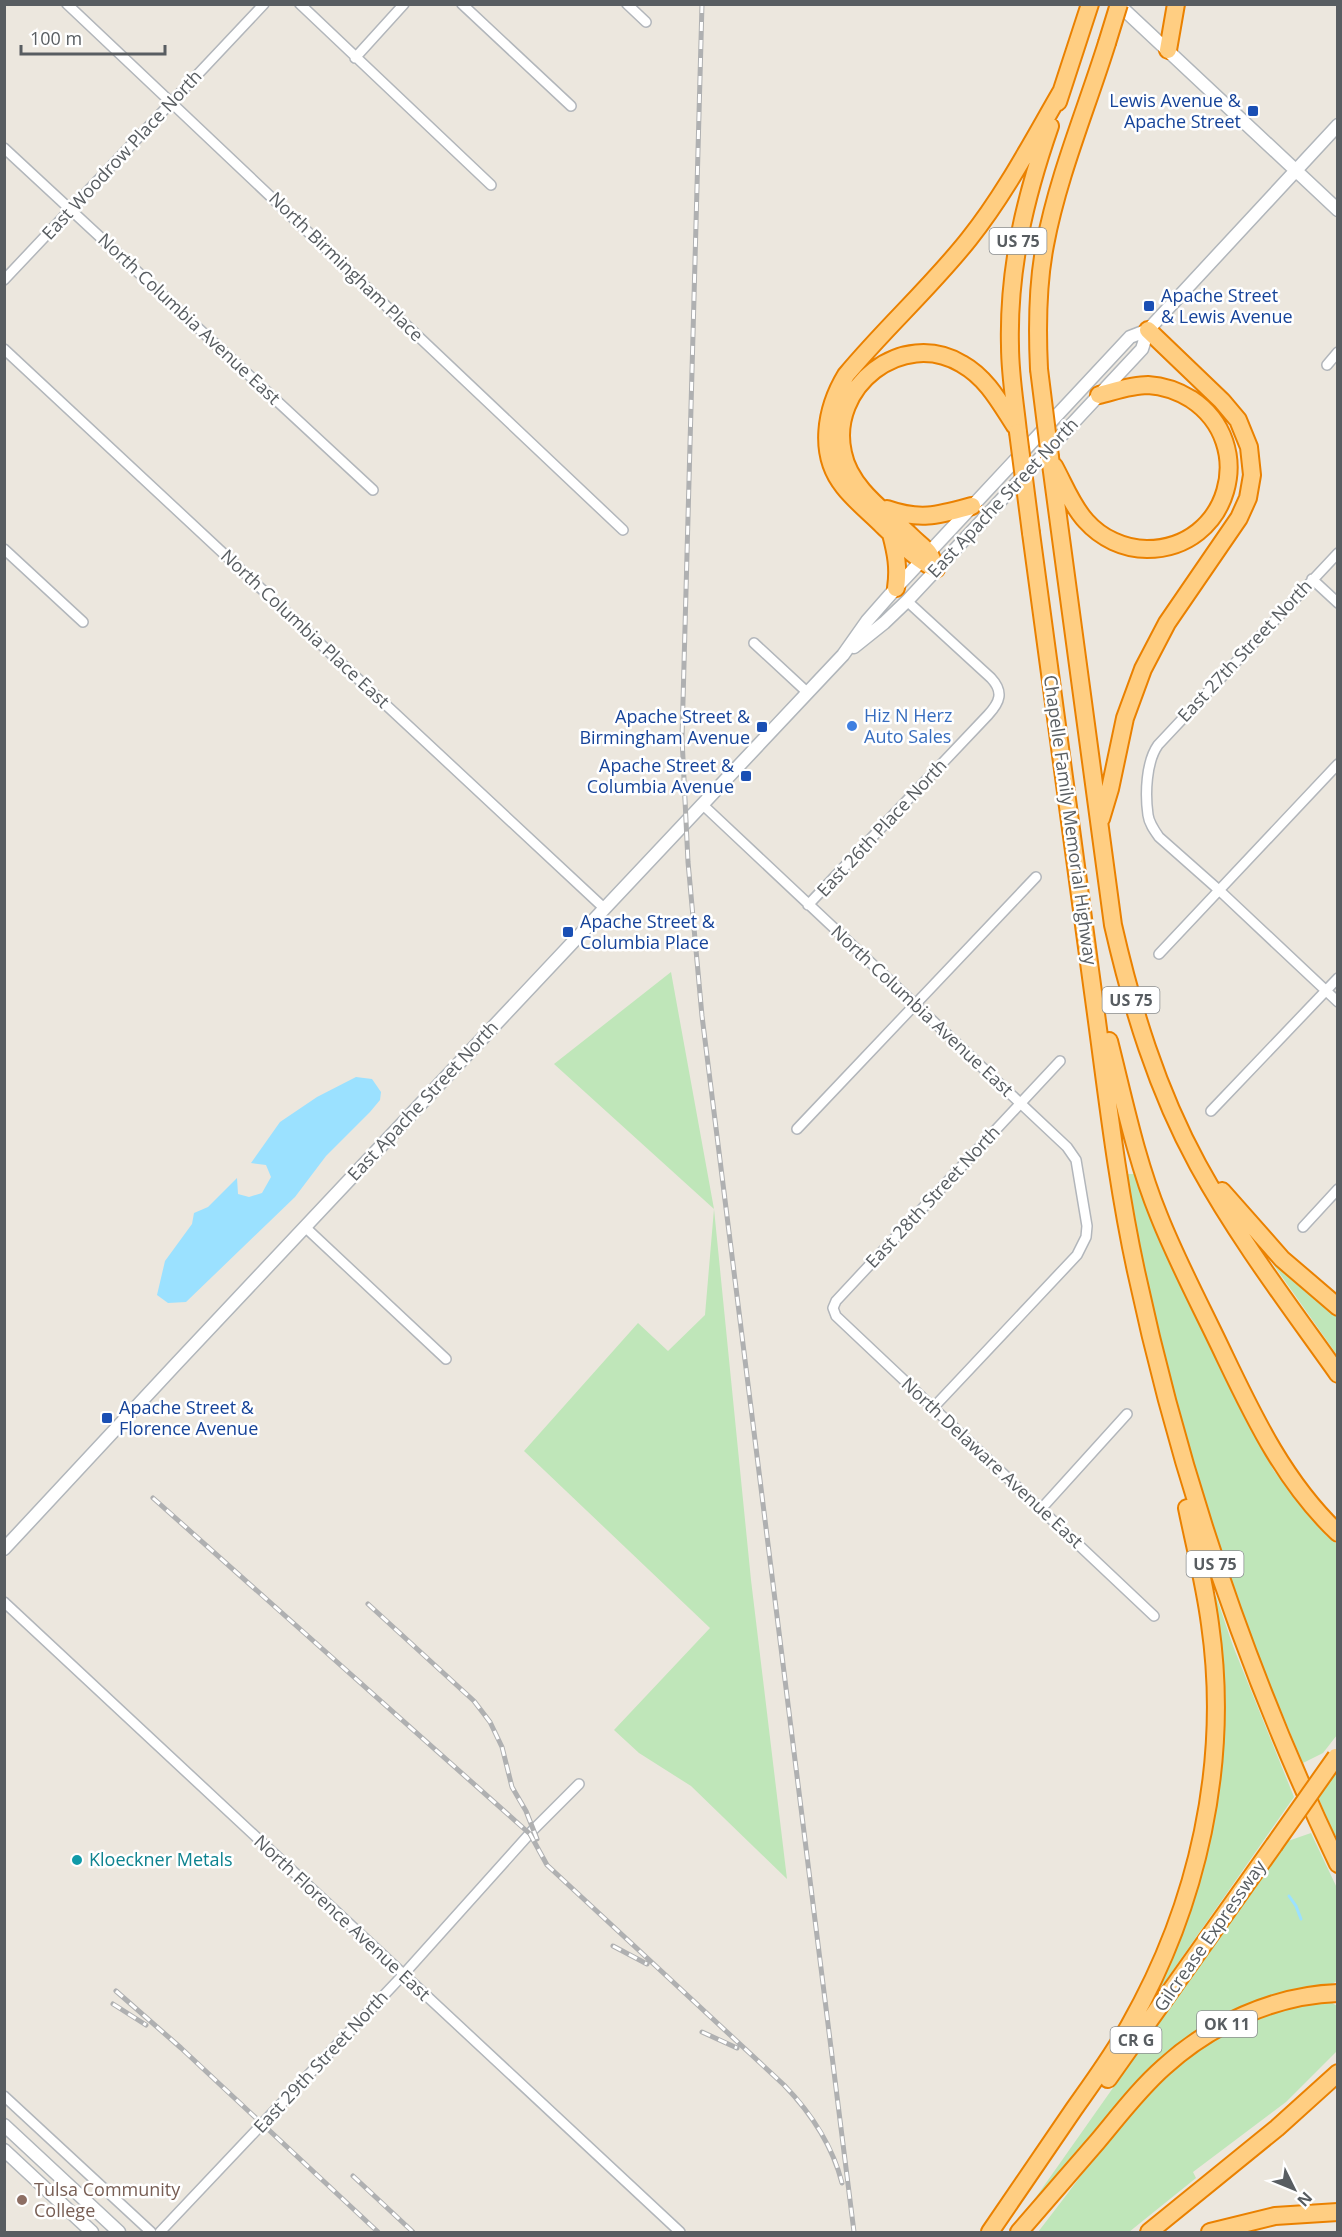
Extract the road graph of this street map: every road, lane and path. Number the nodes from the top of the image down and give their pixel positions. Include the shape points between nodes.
1 (67, 4) edge
2 (264, 4) edge
3 (300, 4) edge
4 (404, 4) edge
5 (462, 4) edge
6 (627, 4) edge
7 (1090, 4) edge
8 (1118, 4) edge
9 (1176, 4) edge
10 (645, 22) dead end
11 (1168, 50) junction
12 (355, 58) junction
13 (1061, 92) junction
14 (172, 102) junction
15 (571, 106) dead end
16 (1338, 125) edge
17 (4, 148) edge
18 (1295, 171) junction
19 (491, 184) dead end
20 (71, 210) junction
21 (1338, 210) edge
22 (4, 280) edge
23 (1148, 330) junction
24 (4, 349) edge
25 (1338, 352) edge
26 (1327, 365) dead end
27 (1099, 395) junction
28 (1007, 400) junction
29 (373, 490) dead end
30 (1062, 499) junction
31 (972, 506) junction
32 (880, 507) junction
33 (623, 530) dead end
34 (891, 533) junction
35 (4, 549) edge
36 (1338, 553) edge
37 (924, 557) junction
38 (936, 569) junction
39 (1312, 579) junction
40 (901, 594) junction
41 (1338, 603) edge
42 (83, 622) dead end
43 (754, 642) dead end
44 (808, 693) junction
45 (1338, 764) edge
46 (703, 805) junction
47 (1099, 826) junction
48 (1036, 877) dead end
49 (1220, 891) junction
50 (808, 905) junction
51 (605, 909) junction
52 (1159, 954) dead end
53 (1089, 966) junction
54 (1338, 978) edge
55 (1326, 991) junction
56 (1338, 1002) edge
57 (916, 1004) junction
58 (1060, 1061) dead end
59 (1021, 1104) junction
60 (1211, 1111) dead end
61 (797, 1129) dead end
62 (1197, 1163) junction
63 (1338, 1189) edge
64 (305, 1227) junction
65 (1302, 1227) dead end
66 (1338, 1307) edge
67 (833, 1308) joint
68 (1155, 1352) junction
69 (446, 1359) dead end
70 (1338, 1374) edge
71 (933, 1408) junction
72 (1127, 1414) dead end
73 (1041, 1509) junction
74 (1338, 1533) edge
75 (4, 1549) edge
76 (4, 1602) edge
77 (1154, 1616) dead end
78 (1336, 1756) edge
79 (579, 1784) dead end
80 (1338, 1864) edge
81 (403, 1975) junction
82 (1333, 1993) edge
83 (1338, 2073) edge
84 (4, 2096) edge
85 (4, 2125) edge
86 (4, 2150) edge
87 (1338, 2212) edge
88 (93, 2232) edge
89 (119, 2232) edge
90 (151, 2232) edge
91 (160, 2232) edge
92 (680, 2232) edge
93 (990, 2232) edge
94 (997, 2232) edge
95 (1019, 2232) edge
96 (1149, 2232) edge
97 (1210, 2232) edge

1 - 14 street, North Birmingham Place
2 - 14 street, East Woodrow Place North
3 - 12 street
4 - 12 street
5 - 15 street
6 - 10 street
7 - 13 highway, Chapelle Family Memorial Highway / US 75
8 - 11 main road
8 - 30 highway, Chapelle Family Memorial Highway / US 75, bridge via 1064,173 1045,246 1038,306 1039,369 1050,457
9 - 11 highway
11 - 18 main road
12 - 19 street
13 - 28 highway, Chapelle Family Memorial Highway / US 75 via 1018,236
13 - 34 highway via 1010,180 969,239 850,369 831,404 827,436 835,473 850,494
14 - 20 street, East Woodrow Place North
14 - 33 street, North Birmingham Place
16 - 18 main road, East Apache Street North
17 - 20 street, North Columbia Avenue East
18 - 21 main road
18 - 23 main road, East Apache Street North
20 - 22 street, East Woodrow Place North
20 - 29 street, North Columbia Avenue East
23 - 27 main road, East Apache Street North via 1142,350
23 - 31 main road, East Apache Street North via 1130,337
23 - 47 highway via 1238,420 1249,447 1252,475 1239,518 1167,623 1143,669 1125,718
24 - 51 street, North Columbia Place East
25 - 26 street
27 - 30 highway via 1150,385 1170,388 1196,403 1212,418 1224,441 1229,466 1226,493 1216,512 1195,534 1173,545 1152,549 1129,547 1101,534
27 - 38 main road, East Apache Street North
28 - 32 highway via 971,369 943,356 903,356 869,373 845,410 842,444 850,474
28 - 53 highway, Chapelle Family Memorial Highway / US 75, bridge via 1018,432
30 - 47 highway, Chapelle Family Memorial Highway / US 75
31 - 32 highway via 925,517
31 - 37 main road, East Apache Street North
32 - 37 highway
34 - 37 highway
34 - 40 highway
35 - 42 street
36 - 39 street, East 27th Street North
37 - 38 highway
37 - 40 main road, East Apache Street North
38 - 40 main road, East Apache Street North
39 - 41 street
39 - 49 street, East 27th Street North via 1154,750 1149,764 1151,826
40 - 44 main road, East Apache Street North via 867,621
40 - 50 street, East 26th Place North via 991,678 999,688 999,701
43 - 44 street
44 - 46 main road, East Apache Street North
45 - 49 street
46 - 50 street, North Columbia Avenue East
46 - 51 main road, East Apache Street North
47 - 62 highway, Chapelle Family Memorial Highway / US 75 via 1113,925 1128,991 1152,1064
48 - 57 street
49 - 52 street
49 - 55 street
50 - 57 street, North Columbia Avenue East
51 - 64 main road, East Apache Street North
53 - 68 highway, Chapelle Family Memorial Highway / US 75 via 1117,1172
53 - 74 highway via 1141,1165 1159,1218 1264,1434 1287,1473
54 - 55 street
55 - 56 street
55 - 60 street
57 - 59 street, North Columbia Avenue East
57 - 61 street
58 - 59 street, East 28th Street North
59 - 67 street, East 28th Street North via 839,1297
59 - 71 street, North Columbia Avenue East via 1077,1160 1087,1226 1083,1245
62 - 66 highway via 1282,1259
62 - 70 highway, Chapelle Family Memorial Highway / US 75 via 1228,1217
63 - 65 street
64 - 69 street
64 - 75 main road, East Apache Street North
67 - 71 street, North Delaware Avenue East via 836,1316
68 - 80 highway, Chapelle Family Memorial Highway / US 75 via 1183,1460 1224,1588 1294,1770
68 - 93 highway via 1210,1625 1215,1705 1205,1823 1179,1918 1145,1997 1105,2065
71 - 73 street, North Delaware Avenue East
72 - 73 street
73 - 77 street, North Delaware Avenue East
76 - 81 street, North Florence Avenue East
78 - 94 highway, Gilcrease Expressway / CR G, bridge
79 - 81 street, East 29th Street North
81 - 91 street, East 29th Street North
81 - 92 street, North Florence Avenue East
82 - 95 highway, OK 11 via 1306,1996 1254,2011 1180,2054 1143,2088
83 - 96 highway
84 - 90 street
85 - 89 main road
86 - 88 main road
87 - 97 highway via 1275,2216

